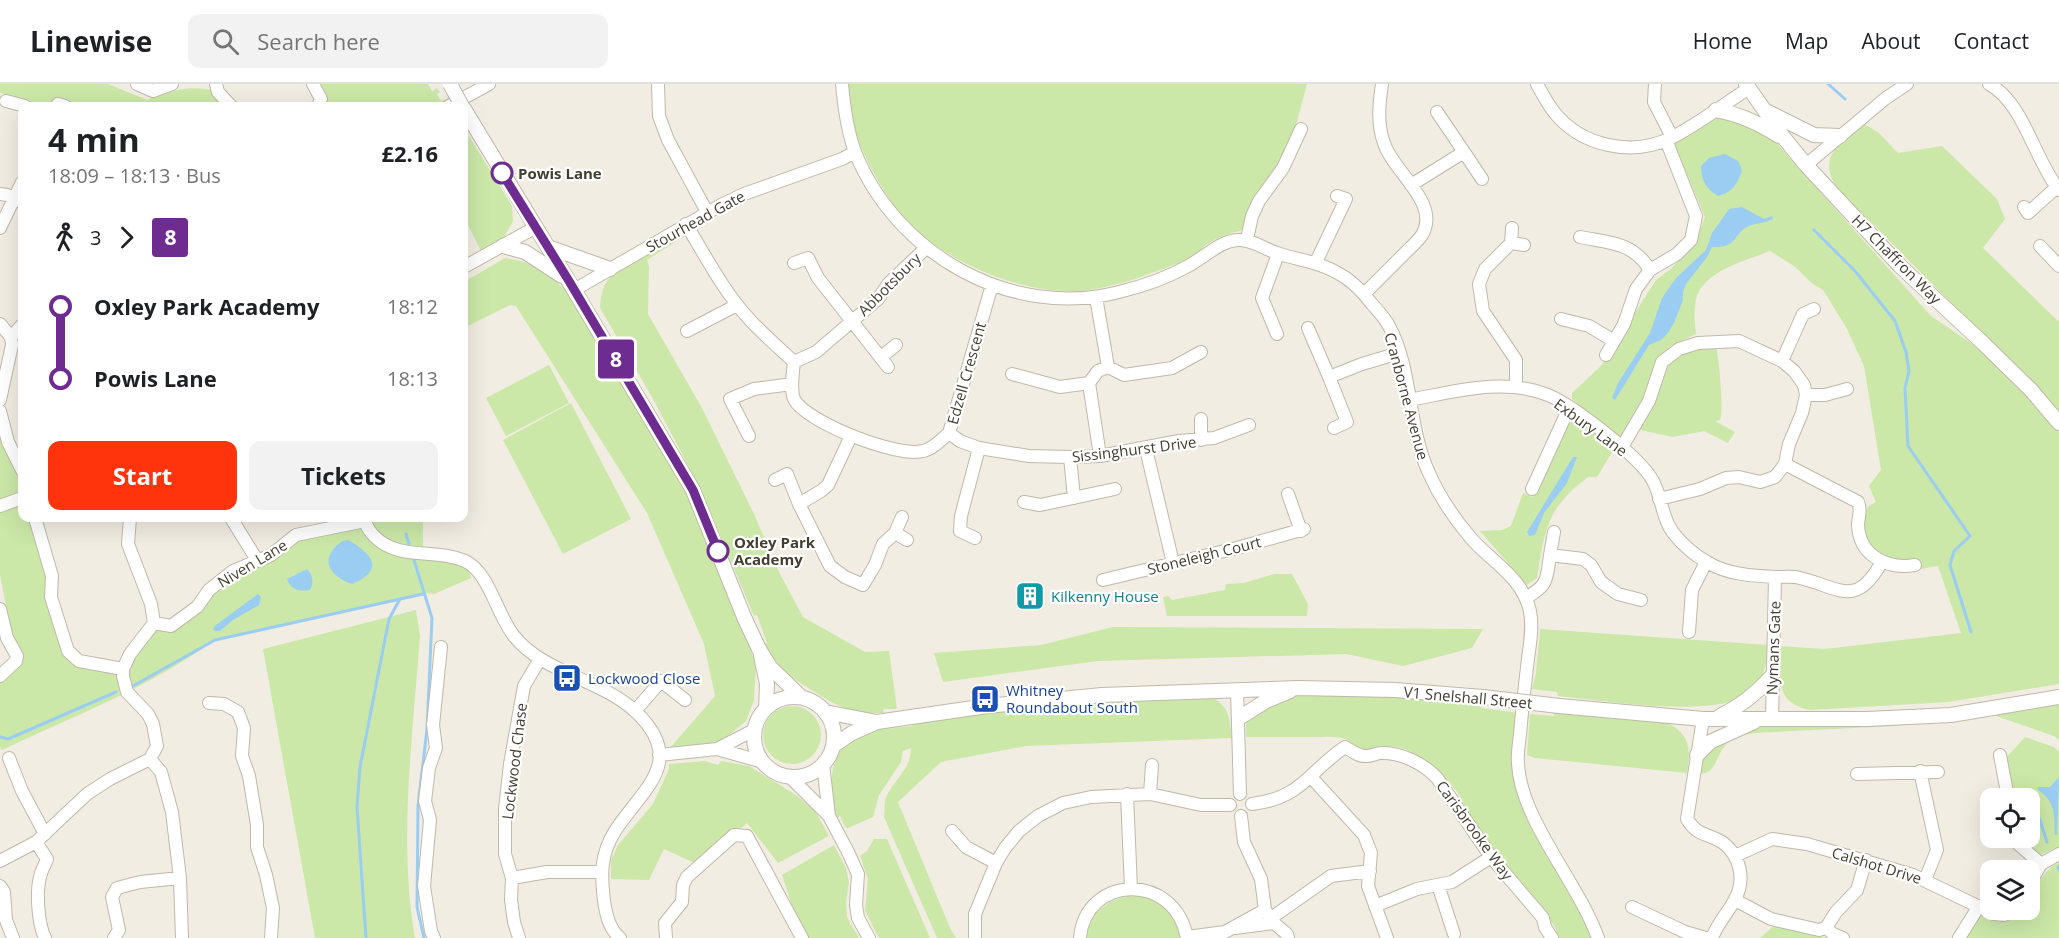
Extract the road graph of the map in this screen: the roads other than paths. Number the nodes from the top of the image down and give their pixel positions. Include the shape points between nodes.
1 (137, 84) edge
2 (172, 84) edge
3 (216, 84) edge
4 (313, 84) edge
5 (450, 84) edge
6 (489, 84) edge
7 (658, 84) edge
8 (842, 84) edge
9 (1382, 84) edge
10 (1537, 84) edge
11 (1655, 84) edge
12 (1989, 84) edge
13 (1905, 85) edge
14 (1748, 86) edge
15 (6, 100) dead end
16 (227, 102) edge
17 (320, 102) edge
18 (456, 102) edge
19 (460, 102) edge
20 (18, 104) edge
21 (1716, 110) junction
22 (1763, 110) junction
23 (1437, 112) dead end
24 (468, 116) edge
25 (1301, 129) dead end
26 (1840, 136) junction
27 (1784, 138) junction
28 (1669, 139) junction
29 (855, 152) junction
30 (1464, 152) junction
31 (1806, 165) junction
32 (1482, 179) dead end
33 (1412, 185) junction
34 (2058, 188) edge
35 (0, 194) edge
36 (1337, 196) dead end
37 (18, 200) edge
38 (18, 201) edge
39 (2024, 207) dead end
40 (707, 212) junction
41 (686, 224) junction
42 (536, 227) junction
43 (0, 228) edge
44 (1512, 228) dead end
45 (1580, 237) dead end
46 (1246, 239) junction
47 (503, 246) junction
48 (2040, 246) dead end
49 (548, 247) junction
50 (926, 248) junction
51 (1278, 254) junction
52 (1316, 262) junction
53 (794, 263) dead end
54 (468, 265) edge
55 (2059, 266) edge
56 (610, 269) junction
57 (1650, 270) junction
58 (572, 285) junction
59 (992, 285) junction
60 (1364, 294) junction
61 (1096, 297) junction
62 (737, 304) junction
63 (1814, 309) dead end
64 (1561, 319) dead end
65 (852, 321) junction
66 (0, 324) edge
67 (1308, 328) dead end
68 (18, 329) edge
69 (687, 331) dead end
70 (1277, 334) dead end
71 (11, 337) junction
72 (1614, 341) junction
73 (896, 345) dead end
74 (1201, 352) dead end
75 (1399, 353) junction
76 (1606, 355) dead end
77 (1782, 361) junction
78 (794, 362) junction
79 (1108, 367) junction
80 (1012, 374) dead end
81 (1329, 377) junction
82 (1089, 383) junction
83 (792, 384) junction
84 (1516, 387) junction
85 (1847, 389) dead end
86 (1806, 395) junction
87 (0, 400) edge
88 (1409, 400) junction
89 (1569, 408) junction
90 (0, 411) edge
91 (1201, 419) dead end
92 (2059, 423) edge
93 (1249, 424) dead end
94 (1334, 428) dead end
95 (949, 433) junction
96 (749, 436) dead end
97 (851, 436) junction
98 (1201, 440) junction
99 (1622, 447) junction
100 (978, 448) junction
101 (1146, 448) junction
102 (1100, 456) junction
103 (1070, 457) junction
104 (18, 462) edge
105 (1785, 464) junction
106 (775, 480) dead end
107 (1115, 489) dead end
108 (1532, 489) dead end
109 (1288, 494) dead end
110 (1074, 498) junction
111 (18, 499) edge
112 (1659, 499) junction
113 (1024, 502) dead end
114 (799, 504) junction
115 (0, 506) edge
116 (902, 517) dead end
117 (36, 522) edge
118 (130, 522) edge
119 (233, 522) edge
120 (352, 522) edge
121 (366, 522) edge
122 (1554, 532) dead end
123 (895, 533) junction
124 (975, 538) dead end
125 (907, 540) dead end
126 (1551, 555) junction
127 (257, 560) junction
128 (1706, 562) junction
129 (1173, 563) junction
130 (1881, 563) junction
131 (1914, 566) dead end
132 (1775, 577) junction
133 (1103, 580) dead end
134 (1526, 598) junction
135 (1641, 600) dead end
136 (0, 609) edge
137 (154, 623) junction
138 (1689, 632) dead end
139 (441, 647) dead end
140 (759, 649) junction
141 (540, 659) junction
142 (123, 669) junction
143 (0, 676) edge
144 (1772, 676) junction
145 (1298, 688) junction
146 (1238, 690) junction
147 (801, 697) junction
148 (2059, 697) edge
149 (684, 700) dead end
150 (208, 703) dead end
151 (766, 708) junction
152 (635, 711) junction
153 (825, 712) junction
154 (1239, 718) junction
155 (1709, 719) junction
156 (1767, 719) junction
157 (877, 722) junction
158 (754, 730) junction
159 (833, 746) junction
160 (717, 749) junction
161 (659, 754) junction
162 (1697, 755) junction
163 (2000, 755) dead end
164 (9, 758) dead end
165 (150, 759) junction
166 (763, 762) junction
167 (823, 764) junction
168 (1152, 765) dead end
169 (1920, 771) junction
170 (1938, 772) dead end
171 (1857, 774) dead end
172 (790, 777) junction
173 (1311, 777) junction
174 (2006, 788) edge
175 (1127, 794) junction
176 (1150, 794) junction
177 (1240, 794) junction
178 (1252, 804) junction
179 (1230, 805) junction
180 (1241, 816) junction
181 (831, 819) junction
182 (951, 828) dead end
183 (40, 838) junction
184 (2023, 848) edge
185 (2059, 854) edge
186 (1736, 856) junction
187 (1491, 857) junction
188 (1866, 860) junction
189 (0, 861) edge
190 (996, 863) junction
191 (2041, 864) joint
192 (1370, 871) junction
193 (601, 872) junction
194 (180, 878) junction
195 (512, 878) junction
196 (1926, 880) junction
197 (1438, 885) junction
198 (0, 886) edge
199 (1131, 889) junction
200 (1735, 900) junction
201 (1375, 906) junction
202 (1979, 906) joint
203 (1632, 907) dead end
204 (1270, 917) junction
205 (1826, 928) junction
206 (1454, 934) dead end
207 (1187, 937) edge
208 (13, 938) edge
209 (45, 938) edge
210 (114, 938) edge
211 (182, 938) edge
212 (271, 938) edge
213 (434, 938) edge
214 (519, 938) edge
215 (620, 938) edge
216 (666, 938) edge
217 (802, 938) edge
218 (869, 938) edge
219 (975, 938) edge
220 (1080, 938) edge
221 (1288, 938) edge
222 (1387, 938) edge
223 (1552, 938) edge
224 (1598, 938) edge
225 (1706, 938) edge
226 (1712, 938) edge
227 (1843, 938) edge
228 (1959, 938) edge

1 - 2 street via 153,91
3 - 16 street
4 - 17 street
5 - 19 street, bridge
6 - 18 street
7 - 40 street via 659,116 668,140
8 - 29 street
9 - 33 street via 1379,121 1384,144
10 - 28 street via 1554,112 1584,137 1604,145 1627,147 1650,146
11 - 28 street via 1654,102
12 - 34 street via 2007,99
13 - 26 street
14 - 21 street
14 - 22 street, H7 Chaffron Way
15 - 20 street
21 - 27 street via 1737,114
21 - 28 street
22 - 26 street via 1814,135
22 - 27 street, H7 Chaffron Way
23 - 30 street
24 - 42 street
25 - 46 street via 1283,168 1259,201
26 - 31 street
27 - 31 street, H7 Chaffron Way
28 - 57 street via 1696,216 1691,240 1677,254
29 - 40 street, Stourhead Gate
29 - 50 street via 887,207
30 - 32 street
30 - 33 street
31 - 92 street, H7 Chaffron Way via 1900,266 1992,351
33 - 60 street via 1425,208 1427,221 1422,236
34 - 39 street via 2028,213
35 - 37 street
36 - 52 street via 1346,199
38 - 43 street
40 - 41 street, Stourhead Gate
41 - 56 street, Stourhead Gate
41 - 62 street
42 - 47 street
42 - 49 street
44 - 84 street via 1518,244 1485,269 1479,284 1483,311 1516,360
45 - 57 street via 1627,247
46 - 51 street, Cranborne Avenue
46 - 61 street via 1217,247 1166,278
47 - 54 street
47 - 58 street via 525,252
48 - 55 street
49 - 56 street
49 - 58 street
50 - 59 street via 957,269
50 - 65 street, Abbotsbury
51 - 52 street, Cranborne Avenue
51 - 70 street via 1262,298
52 - 60 street, Cranborne Avenue via 1340,274
53 - 65 street, Abbotsbury via 813,255 818,278
56 - 58 street, Stourhead Gate
57 - 72 street via 1636,289
58 - 140 street via 693,490
59 - 61 street via 1044,298
59 - 95 street, Edzell Crescent
60 - 75 street, Cranborne Avenue via 1389,325
61 - 79 street
62 - 69 street
62 - 78 street
63 - 77 street via 1803,314
64 - 72 street via 1589,326
65 - 73 street, Abbotsbury via 885,362
65 - 78 street, Abbotsbury via 816,352
66 - 71 street
67 - 81 street
68 - 71 street
71 - 87 street
72 - 76 street
74 - 79 street via 1172,368 1124,375
75 - 81 street
75 - 88 street, Cranborne Avenue
77 - 86 street via 1804,384
77 - 99 street via 1739,341 1698,343 1679,349 1662,362 1649,401
78 - 83 street, Edzell Crescent
79 - 82 street via 1098,371
80 - 82 street via 1060,387
81 - 94 street via 1347,422
82 - 102 street
83 - 96 street via 754,389 730,399
83 - 97 street, Edzell Crescent via 794,399 806,413
84 - 88 street, Exbury Lane via 1490,386
84 - 89 street, Exbury Lane via 1548,396
85 - 86 street
86 - 105 street
88 - 134 street, Cranborne Avenue via 1415,434 1439,495 1471,539 1509,572
89 - 99 street, Exbury Lane
89 - 108 street
90 - 104 street
91 - 98 street
93 - 98 street, Sissinghurst Drive
95 - 97 street, Edzell Crescent via 922,451 897,451
95 - 100 street, Sissinghurst Drive
97 - 114 street via 828,485
98 - 101 street, Sissinghurst Drive
99 - 112 street, Exbury Lane via 1653,481
100 - 103 street, Sissinghurst Drive
100 - 124 street via 960,531
101 - 102 street, Sissinghurst Drive
101 - 129 street
102 - 103 street, Sissinghurst Drive
103 - 110 street
105 - 112 street via 1775,477 1760,482 1726,478
105 - 130 street via 1858,502 1862,543
106 - 114 street via 788,474
107 - 110 street
109 - 129 street, Stoneleigh Court via 1302,530
110 - 113 street via 1040,505
111 - 115 street
112 - 128 street, Exbury Lane via 1670,528
114 - 123 street via 830,566 863,585 883,544
116 - 123 street
117 - 142 street via 52,576 51,597 68,651 80,661
118 - 137 street via 128,544 151,604
119 - 127 street
120 - 127 street, Niven Lane via 296,535 271,555
121 - 141 street via 384,546 466,561 481,573 514,637
122 - 126 street
123 - 125 street
126 - 134 street via 1543,587
126 - 135 street via 1583,559 1601,582 1618,594
127 - 137 street, Niven Lane via 232,571 209,590 197,607 171,626
128 - 132 street, Exbury Lane via 1736,573
128 - 138 street via 1692,590
129 - 133 street, Stoneleigh Court
130 - 131 street
130 - 132 street, Exbury Lane via 1864,585 1850,592 1799,577
132 - 144 street, Nymans Gate
134 - 224 street, Cranborne Avenue via 1532,627 1517,762 1522,789
136 - 143 street via 17,659
137 - 142 street
139 - 213 street via 433,725 436,748 425,801 430,820 424,886
140 - 147 street
140 - 151 street
141 - 152 street via 614,695
141 - 195 street, Lockwood Chase via 524,686 510,764 505,854
142 - 165 street via 127,692 153,724 157,746
144 - 155 street via 1753,697
144 - 156 street, Nymans Gate
145 - 146 street, V1 Snelshall Street
145 - 154 street
145 - 155 street, V1 Snelshall Street, bridge via 1395,690
146 - 154 street
146 - 157 street, V1 Snelshall Street via 1102,695
147 - 151 street via 788,697
147 - 153 street
148 - 156 street, V1 Snelshall Street via 1951,715
149 - 152 street via 661,681
150 - 212 street via 224,704 238,712 244,728 242,756 257,825 257,848 273,908
151 - 158 street
152 - 161 street via 657,740
153 - 157 street, V1 Snelshall Street
153 - 159 street via 834,734
154 - 177 street
155 - 156 street, V1 Snelshall Street
155 - 162 street
156 - 162 street via 1710,742
157 - 159 street, V1 Snelshall Street
158 - 160 street
158 - 166 street via 757,753
159 - 167 street
160 - 161 street
160 - 166 street
161 - 193 street via 654,780 614,832
162 - 186 street via 1687,819 1694,830 1719,840
163 - 174 street
164 - 183 street
165 - 183 street via 87,794
165 - 194 street via 161,772 172,812
166 - 172 street
167 - 172 street via 813,772
167 - 181 street
168 - 176 street
169 - 170 street
169 - 171 street
169 - 196 street via 1937,850
172 - 181 street
173 - 178 street, Carisbrooke Way via 1283,797
173 - 187 street, Carisbrooke Way via 1346,747 1366,757 1380,752 1403,756 1431,770
173 - 192 street via 1364,835 1371,853
175 - 176 street
175 - 190 street via 1063,803 1038,816 1019,831
175 - 199 street
176 - 179 street via 1201,805
177 - 178 street via 1250,798
177 - 179 street
178 - 180 street via 1250,811
179 - 180 street
180 - 204 street via 1244,842 1261,879
181 - 218 street via 858,874 858,918
182 - 190 street via 966,847
183 - 189 street
183 - 209 street via 47,859 39,878 39,912
184 - 191 street
185 - 191 street
186 - 188 street, Calshot Drive via 1772,839
186 - 200 street via 1740,886
187 - 197 street via 1452,882
187 - 223 street, Carisbrooke Way via 1543,918
188 - 196 street, Calshot Drive
188 - 205 street via 1857,890
190 - 219 street via 975,914
192 - 201 street via 1368,886
192 - 204 street via 1331,876
193 - 195 street via 547,872
193 - 215 street via 606,915
194 - 210 street via 117,888 112,897 119,930
194 - 211 street
195 - 214 street, Lockwood Chase via 513,922
196 - 202 street, Calshot Drive
197 - 201 street
197 - 206 street
198 - 208 street
199 - 207 street via 1147,890 1174,907
199 - 220 street via 1114,892 1099,901 1087,915
200 - 205 street via 1772,919 1819,930
200 - 226 street
201 - 222 street
202 - 228 street
203 - 225 street
204 - 207 street via 1225,932
204 - 221 street
205 - 227 street
216 - 217 street via 665,923 682,902 687,877 734,835 747,836

